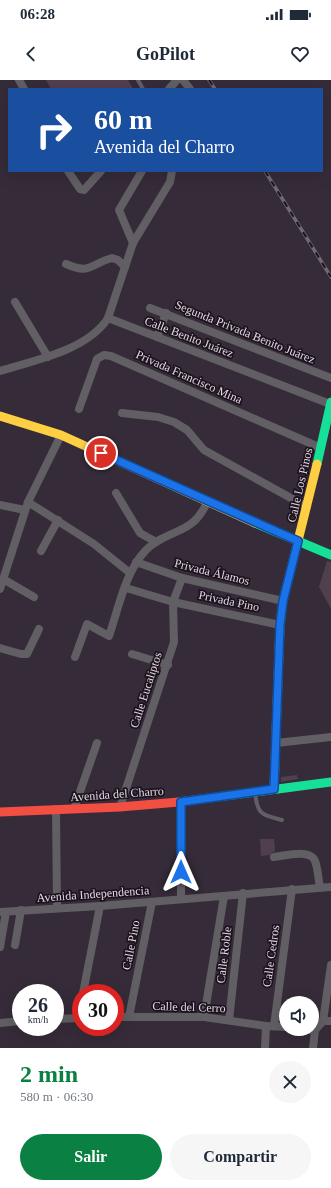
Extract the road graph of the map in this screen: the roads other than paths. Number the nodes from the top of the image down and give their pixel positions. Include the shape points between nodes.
1 (177, 80) edge
2 (183, 80) edge
3 (170, 88) edge
4 (189, 88) edge
5 (69, 172) edge
6 (100, 172) edge
7 (141, 172) edge
8 (172, 172) edge
9 (133, 243) junction
10 (66, 264) dead end
11 (125, 267) junction
12 (15, 302) dead end
13 (150, 308) dead end
14 (166, 313) junction
15 (108, 318) junction
16 (156, 337) junction
17 (48, 357) junction
18 (0, 371) edge
19 (331, 378) edge
20 (331, 403) edge
21 (79, 409) dead end
22 (122, 413) dead end
23 (0, 416) edge
24 (61, 435) junction
25 (321, 448) junction
26 (116, 493) dead end
27 (207, 502) junction
28 (0, 505) edge
29 (27, 506) junction
30 (308, 507) junction
31 (58, 520) junction
32 (298, 541) junction
33 (156, 542) junction
34 (41, 551) dead end
35 (331, 555) edge
36 (136, 562) junction
37 (130, 573) junction
38 (3, 574) edge
39 (182, 578) junction
40 (126, 588) junction
41 (0, 589) edge
42 (34, 597) dead end
43 (283, 601) junction
44 (173, 602) junction
45 (280, 625) junction
46 (39, 628) dead end
47 (0, 648) edge
48 (132, 654) dead end
49 (75, 657) dead end
50 (168, 665) junction
51 (331, 737) edge
52 (97, 743) dead end
53 (276, 743) junction
54 (331, 782) edge
55 (274, 789) junction
56 (255, 791) junction
57 (181, 802) junction
58 (120, 807) junction
59 (56, 809) junction
60 (74, 809) junction
61 (0, 812) edge
62 (282, 820) dead end
63 (274, 857) dead end
64 (320, 887) junction
65 (331, 887) edge
66 (292, 889) junction
67 (243, 893) junction
68 (224, 896) junction
69 (181, 899) junction
70 (152, 902) junction
71 (100, 906) junction
72 (57, 908) junction
73 (21, 910) junction
74 (3, 912) edge
75 (15, 945) dead end
76 (0, 946) edge
77 (331, 965) edge
78 (85, 984) edge
79 (124, 1017) edge
80 (129, 1017) junction
81 (204, 1017) junction
82 (229, 1020) junction
83 (327, 1021) edge
84 (12, 1022) edge
85 (0, 1023) edge
86 (270, 1026) junction
87 (279, 1027) edge
88 (314, 1036) edge
89 (265, 1048) edge
90 (314, 1048) edge

1 - 3 street
2 - 4 street
5 - 6 street via 76,185 84,190
7 - 9 street via 119,210
8 - 9 street via 170,182
9 - 11 street
10 - 11 street via 79,270 86,270 112,258
11 - 15 street
12 - 17 street
13 - 14 street, Segunda Privada Benito Juárez
14 - 16 street
14 - 19 street, Segunda Privada Benito Juárez
15 - 16 street, Calle Benito Juárez
15 - 17 street via 102,329 94,336
16 - 20 street, Calle Benito Juárez
17 - 18 street
20 - 25 street, Calle Los Pinos
21 - 25 street, Privada Francisco Mina via 97,358 104,355
22 - 30 street via 158,417 174,422 187,430 204,450
23 - 24 street
24 - 27 street
24 - 29 street
25 - 30 street, Calle Los Pinos
26 - 33 street via 140,533
27 - 32 street
27 - 33 street via 196,521
28 - 29 street
29 - 31 street
29 - 38 street
30 - 32 street, Calle Los Pinos
31 - 34 street
31 - 37 street via 94,544
32 - 35 street
32 - 43 street, Calle Los Pinos
33 - 36 street
36 - 37 street
36 - 39 street, Privada Álamos
37 - 40 street
38 - 41 street
38 - 42 street
39 - 43 street, Privada Álamos
39 - 44 street, Calle Eucaliptos
40 - 44 street, Privada Pino
40 - 49 street via 109,636 87,624
43 - 45 street, Calle Los Pinos
44 - 45 street, Privada Pino
44 - 50 street, Calle Eucaliptos via 174,642
45 - 53 street, Calle Los Pinos
46 - 47 street via 27,654
48 - 50 street
50 - 58 street, Calle Eucaliptos
51 - 53 street
52 - 60 street
53 - 55 street, Calle Los Pinos
54 - 55 street, Avenida del Charro
55 - 56 street, Avenida del Charro
56 - 57 street, Avenida del Charro
56 - 62 lane via 256,807 259,812 264,816
57 - 58 street, Avenida del Charro
57 - 69 street
58 - 60 street, Avenida del Charro
59 - 60 street, Avenida del Charro
59 - 61 street, Avenida del Charro
59 - 72 street
63 - 64 street via 304,854 311,856 315,860
64 - 65 street, Avenida Independencia
64 - 66 street, Avenida Independencia
66 - 67 street, Avenida Independencia
66 - 86 street, Calle Cedros
67 - 68 street, Avenida Independencia
67 - 82 street, Calle Roble
68 - 69 street, Avenida Independencia
68 - 81 street
69 - 70 street, Avenida Independencia
70 - 71 street, Avenida Independencia
70 - 80 street, Calle Pino
71 - 72 street, Avenida Independencia
71 - 78 street
72 - 73 street, Avenida Independencia
73 - 74 street, Avenida Independencia
73 - 75 street
74 - 76 street
77 - 83 street
79 - 80 street, Calle del Cerro
80 - 81 street, Calle del Cerro
81 - 82 street, Calle del Cerro
82 - 86 street, Calle del Cerro
84 - 85 street
86 - 87 street, Calle del Cerro
86 - 89 street, Calle Cedros
88 - 90 street

